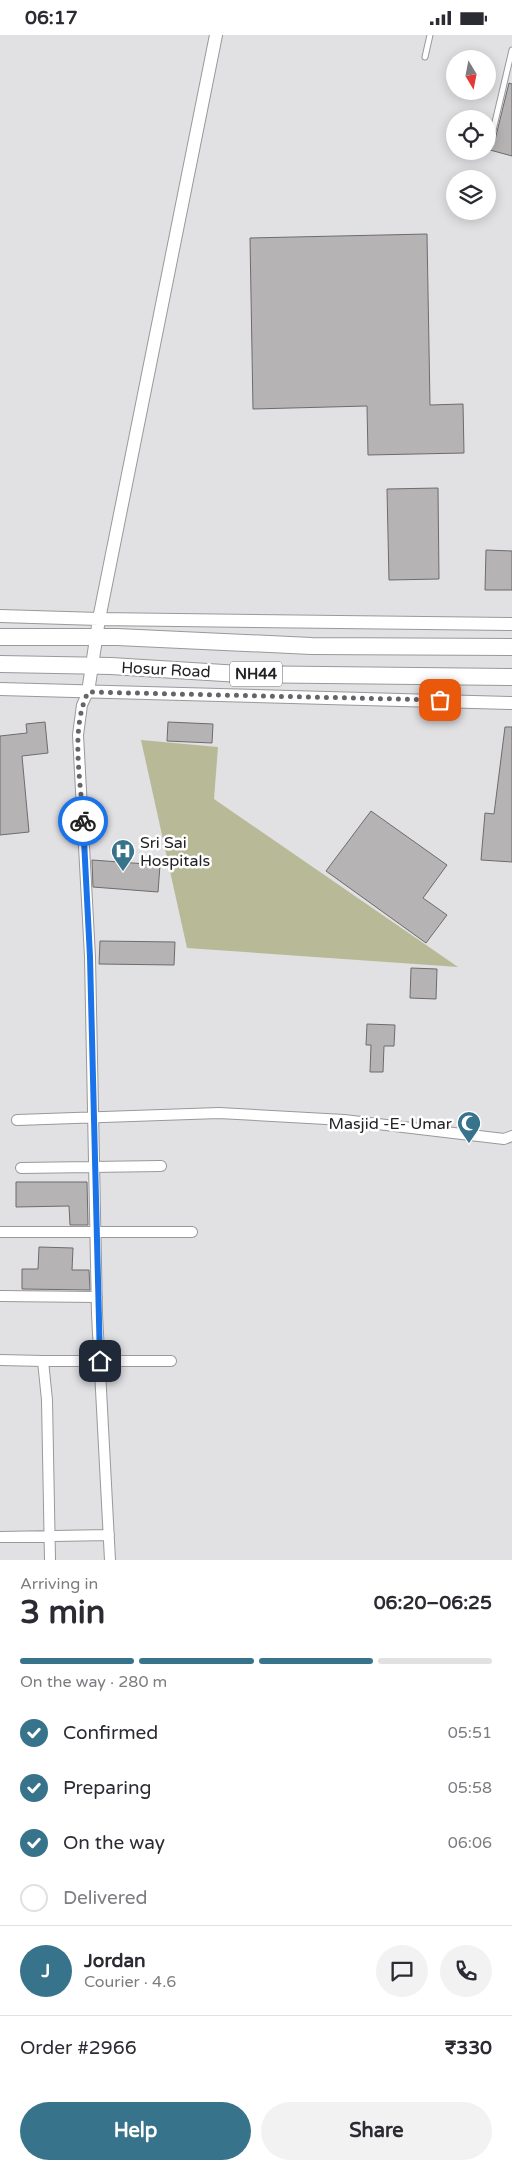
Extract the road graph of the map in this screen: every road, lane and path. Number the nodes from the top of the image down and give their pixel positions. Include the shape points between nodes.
1 (216, 35) edge
2 (430, 35) edge
3 (512, 51) edge
4 (425, 57) dead end
5 (496, 118) edge
6 (0, 616) edge
7 (99, 619) junction
8 (512, 624) edge
9 (0, 637) edge
10 (96, 637) junction
11 (512, 647) edge
12 (0, 664) edge
13 (92, 666) junction
14 (512, 677) edge
15 (0, 689) edge
16 (88, 692) junction
17 (512, 703) edge
18 (93, 1119) junction
19 (17, 1120) dead end
20 (512, 1136) edge
21 (162, 1166) dead end
22 (94, 1167) junction
23 (21, 1168) dead end
24 (0, 1231) edge
25 (192, 1232) dead end
26 (96, 1233) junction
27 (0, 1296) edge
28 (97, 1297) junction
29 (0, 1361) edge
30 (43, 1361) junction
31 (100, 1361) junction
32 (171, 1361) dead end
33 (109, 1535) junction
34 (49, 1536) junction
35 (0, 1537) edge
36 (50, 1560) edge
37 (110, 1560) edge

1 - 7 street
2 - 4 lane
3 - 5 lane
6 - 7 street
7 - 8 street
7 - 10 street
9 - 10 highway, Hosur Road / NH44
10 - 11 highway, Hosur Road / NH44 via 311,646
10 - 13 street
12 - 13 highway, Hosur Road / NH44
13 - 14 highway, Hosur Road / NH44 via 240,674
13 - 16 street
15 - 16 street
16 - 17 street
16 - 18 street via 82,705 78,735 90,957
18 - 19 street
18 - 20 street via 219,1113 344,1120 504,1139
18 - 22 street
21 - 22 street
22 - 23 street
22 - 26 street
24 - 26 street
25 - 26 street
26 - 28 street
27 - 28 street
28 - 31 street
29 - 30 street
30 - 31 street
30 - 34 street via 47,1400
31 - 32 street
31 - 33 street
33 - 34 street
33 - 37 street
34 - 35 street
34 - 36 street

